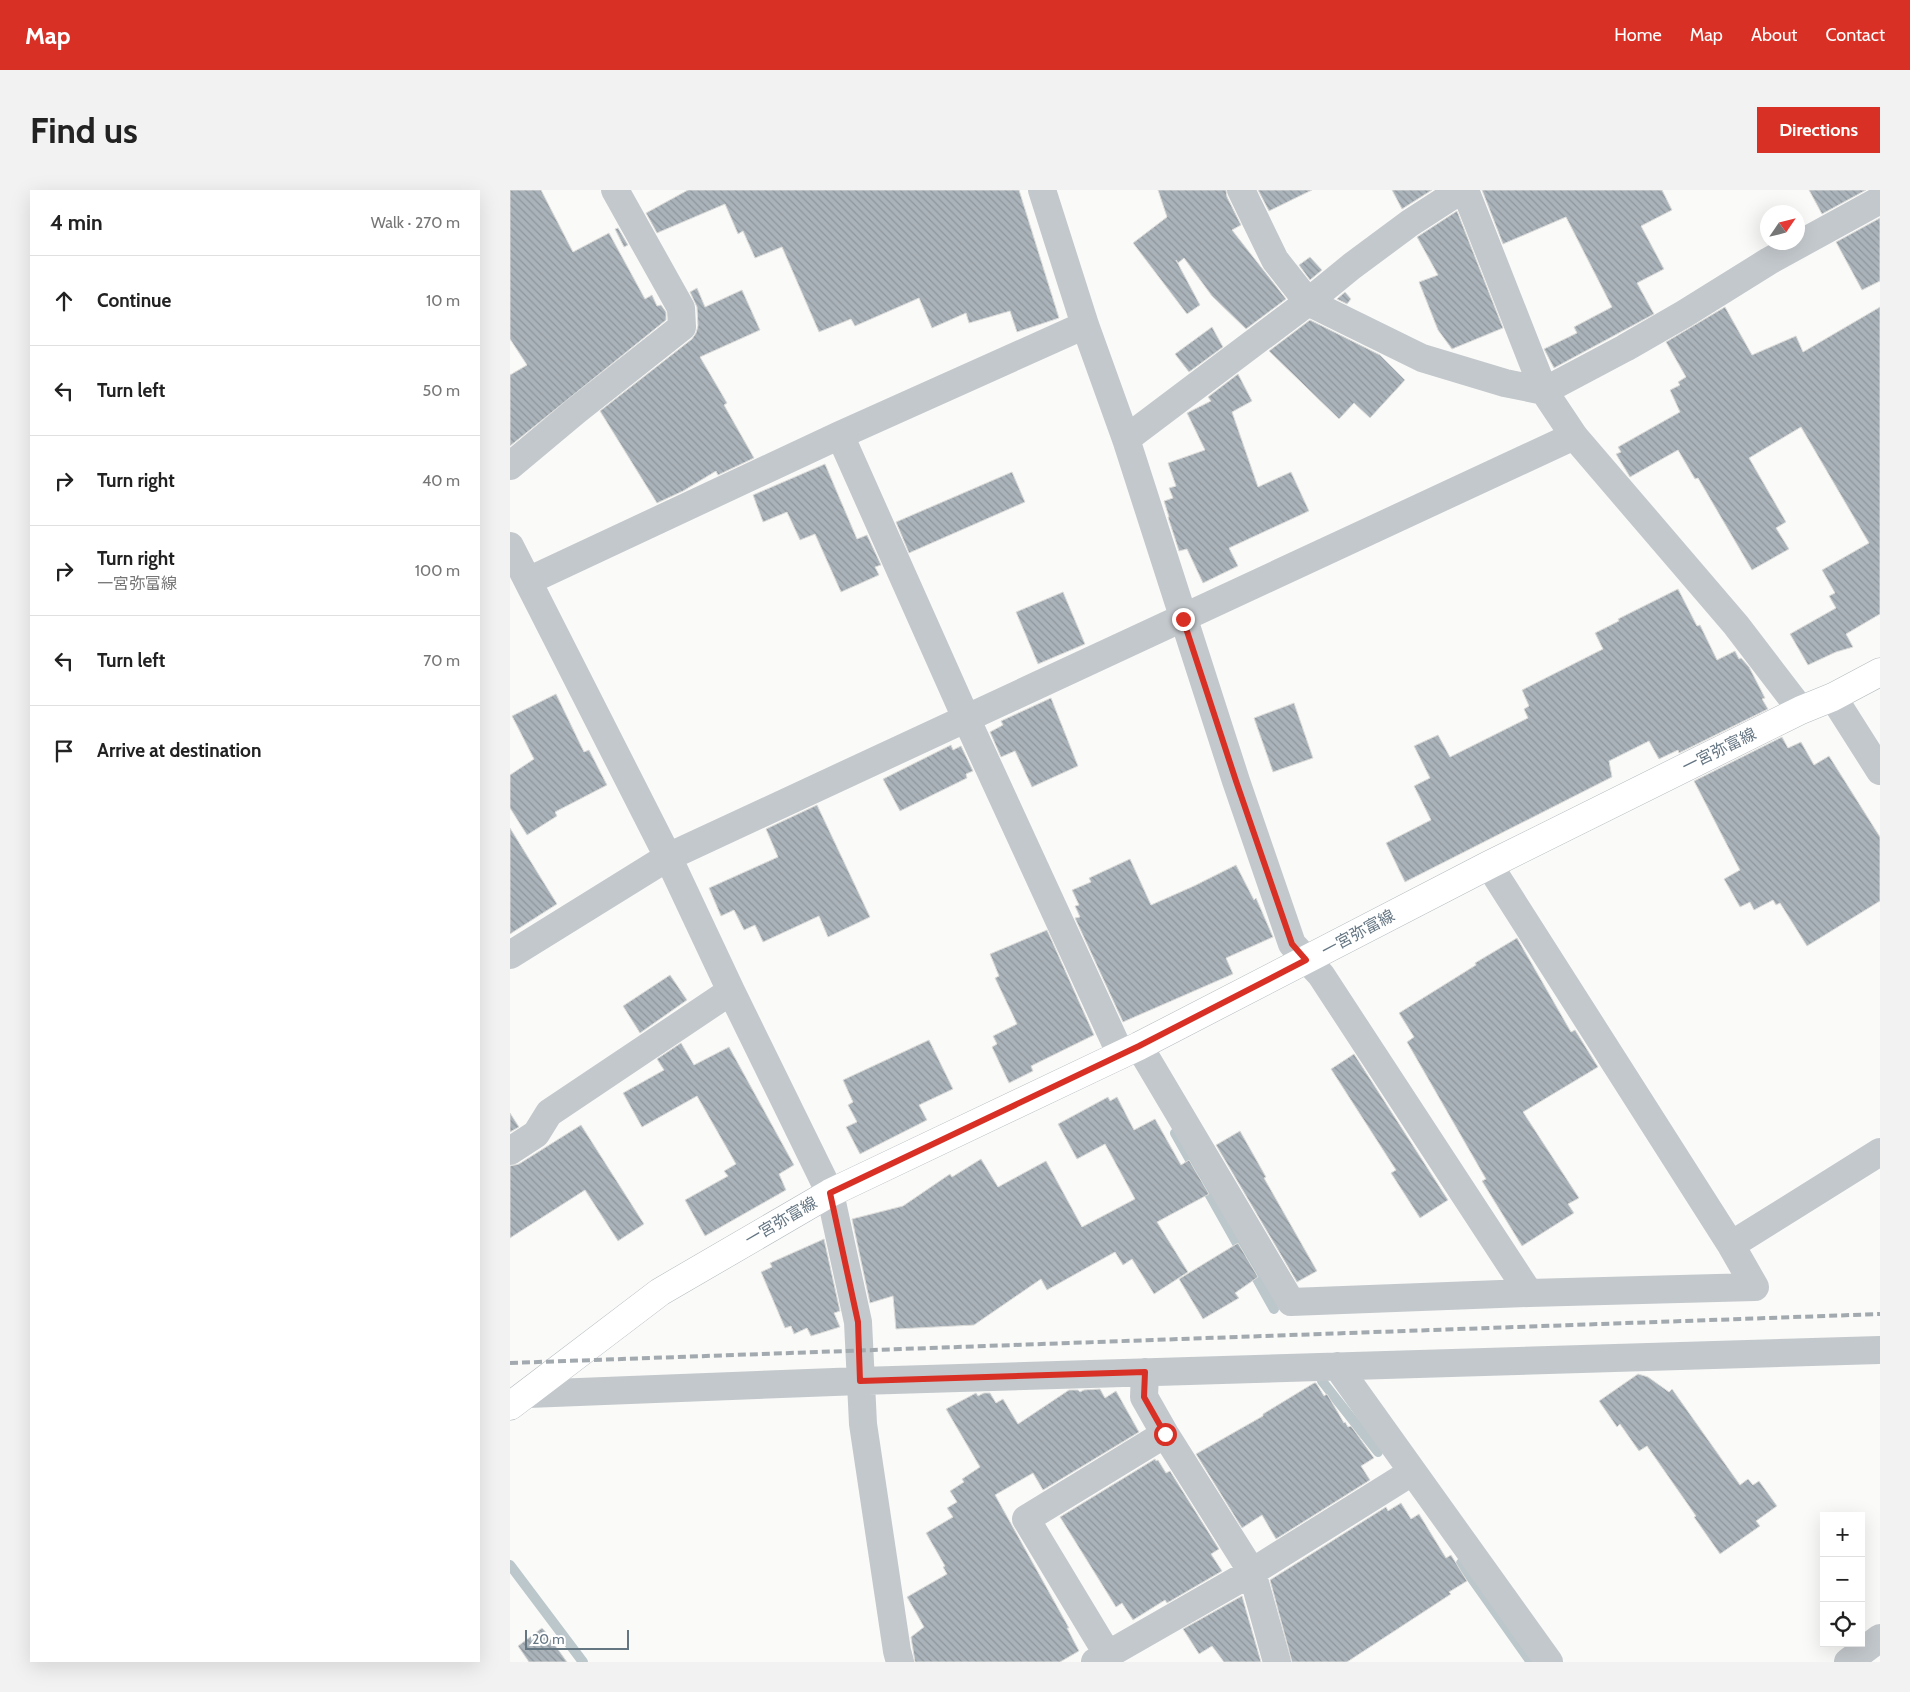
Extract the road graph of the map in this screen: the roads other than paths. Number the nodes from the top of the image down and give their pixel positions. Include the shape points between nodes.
1 (615, 190) edge
2 (1042, 190) edge
3 (1241, 190) edge
4 (1463, 190) edge
5 (1880, 200) edge
6 (1308, 302) junction
7 (1086, 325) junction
8 (1544, 391) junction
9 (840, 435) junction
10 (1574, 436) junction
11 (1126, 439) junction
12 (510, 466) edge
13 (510, 546) edge
14 (528, 581) junction
15 (1183, 619) junction
16 (1880, 672) edge
17 (1833, 697) junction
18 (1800, 710) junction
19 (966, 718) junction
20 (1880, 771) edge
21 (668, 857) junction
22 (1489, 865) junction
23 (511, 954) edge
24 (1306, 960) junction
25 (732, 991) junction
26 (1130, 1051) junction
27 (510, 1151) edge
28 (1880, 1152) edge
29 (830, 1193) junction
30 (1731, 1245) junction
31 (1529, 1292) junction
32 (1880, 1350) edge
33 (1338, 1366) junction
34 (1145, 1372) junction
35 (860, 1381) junction
36 (519, 1400) edge
37 (1165, 1434) junction
38 (1412, 1472) junction
39 (1252, 1572) junction
40 (1880, 1638) edge
41 (1102, 1658) edge
42 (900, 1662) edge
43 (1277, 1662) edge
44 (1549, 1662) edge
45 (1848, 1662) edge

1 - 12 street via 682,308 682,327
2 - 7 street
3 - 6 street via 1275,260
4 - 6 street via 1410,223
4 - 8 street
5 - 8 street via 1769,261 1625,348
6 - 8 street via 1422,358
6 - 11 street
7 - 9 street
7 - 11 street
8 - 10 street
9 - 14 street
9 - 19 street
10 - 15 street
10 - 18 street via 1736,624
11 - 15 street
13 - 14 street
14 - 21 street
15 - 19 street
15 - 24 street via 1292,944
16 - 17 main road, 一宮弥富線
17 - 18 main road, 一宮弥富線
17 - 20 street
18 - 22 main road, 一宮弥富線
19 - 21 street
19 - 26 street
21 - 23 street
21 - 25 street
22 - 24 main road, 一宮弥富線
22 - 30 street
24 - 26 main road, 一宮弥富線
24 - 31 street via 1320,975
25 - 27 street via 549,1113 536,1134
25 - 29 street
26 - 29 main road, 一宮弥富線
26 - 31 street via 1291,1302
28 - 30 street
29 - 35 street via 858,1322
29 - 36 main road, 一宮弥富線 via 660,1292
30 - 31 street via 1755,1287
32 - 33 street
33 - 34 street
33 - 38 street
34 - 35 street
34 - 37 street via 1144,1397
35 - 36 street
35 - 42 street via 865,1434
37 - 39 street
37 - 41 street via 1026,1519
38 - 39 street
38 - 44 street
39 - 41 street
39 - 43 street
40 - 45 street

